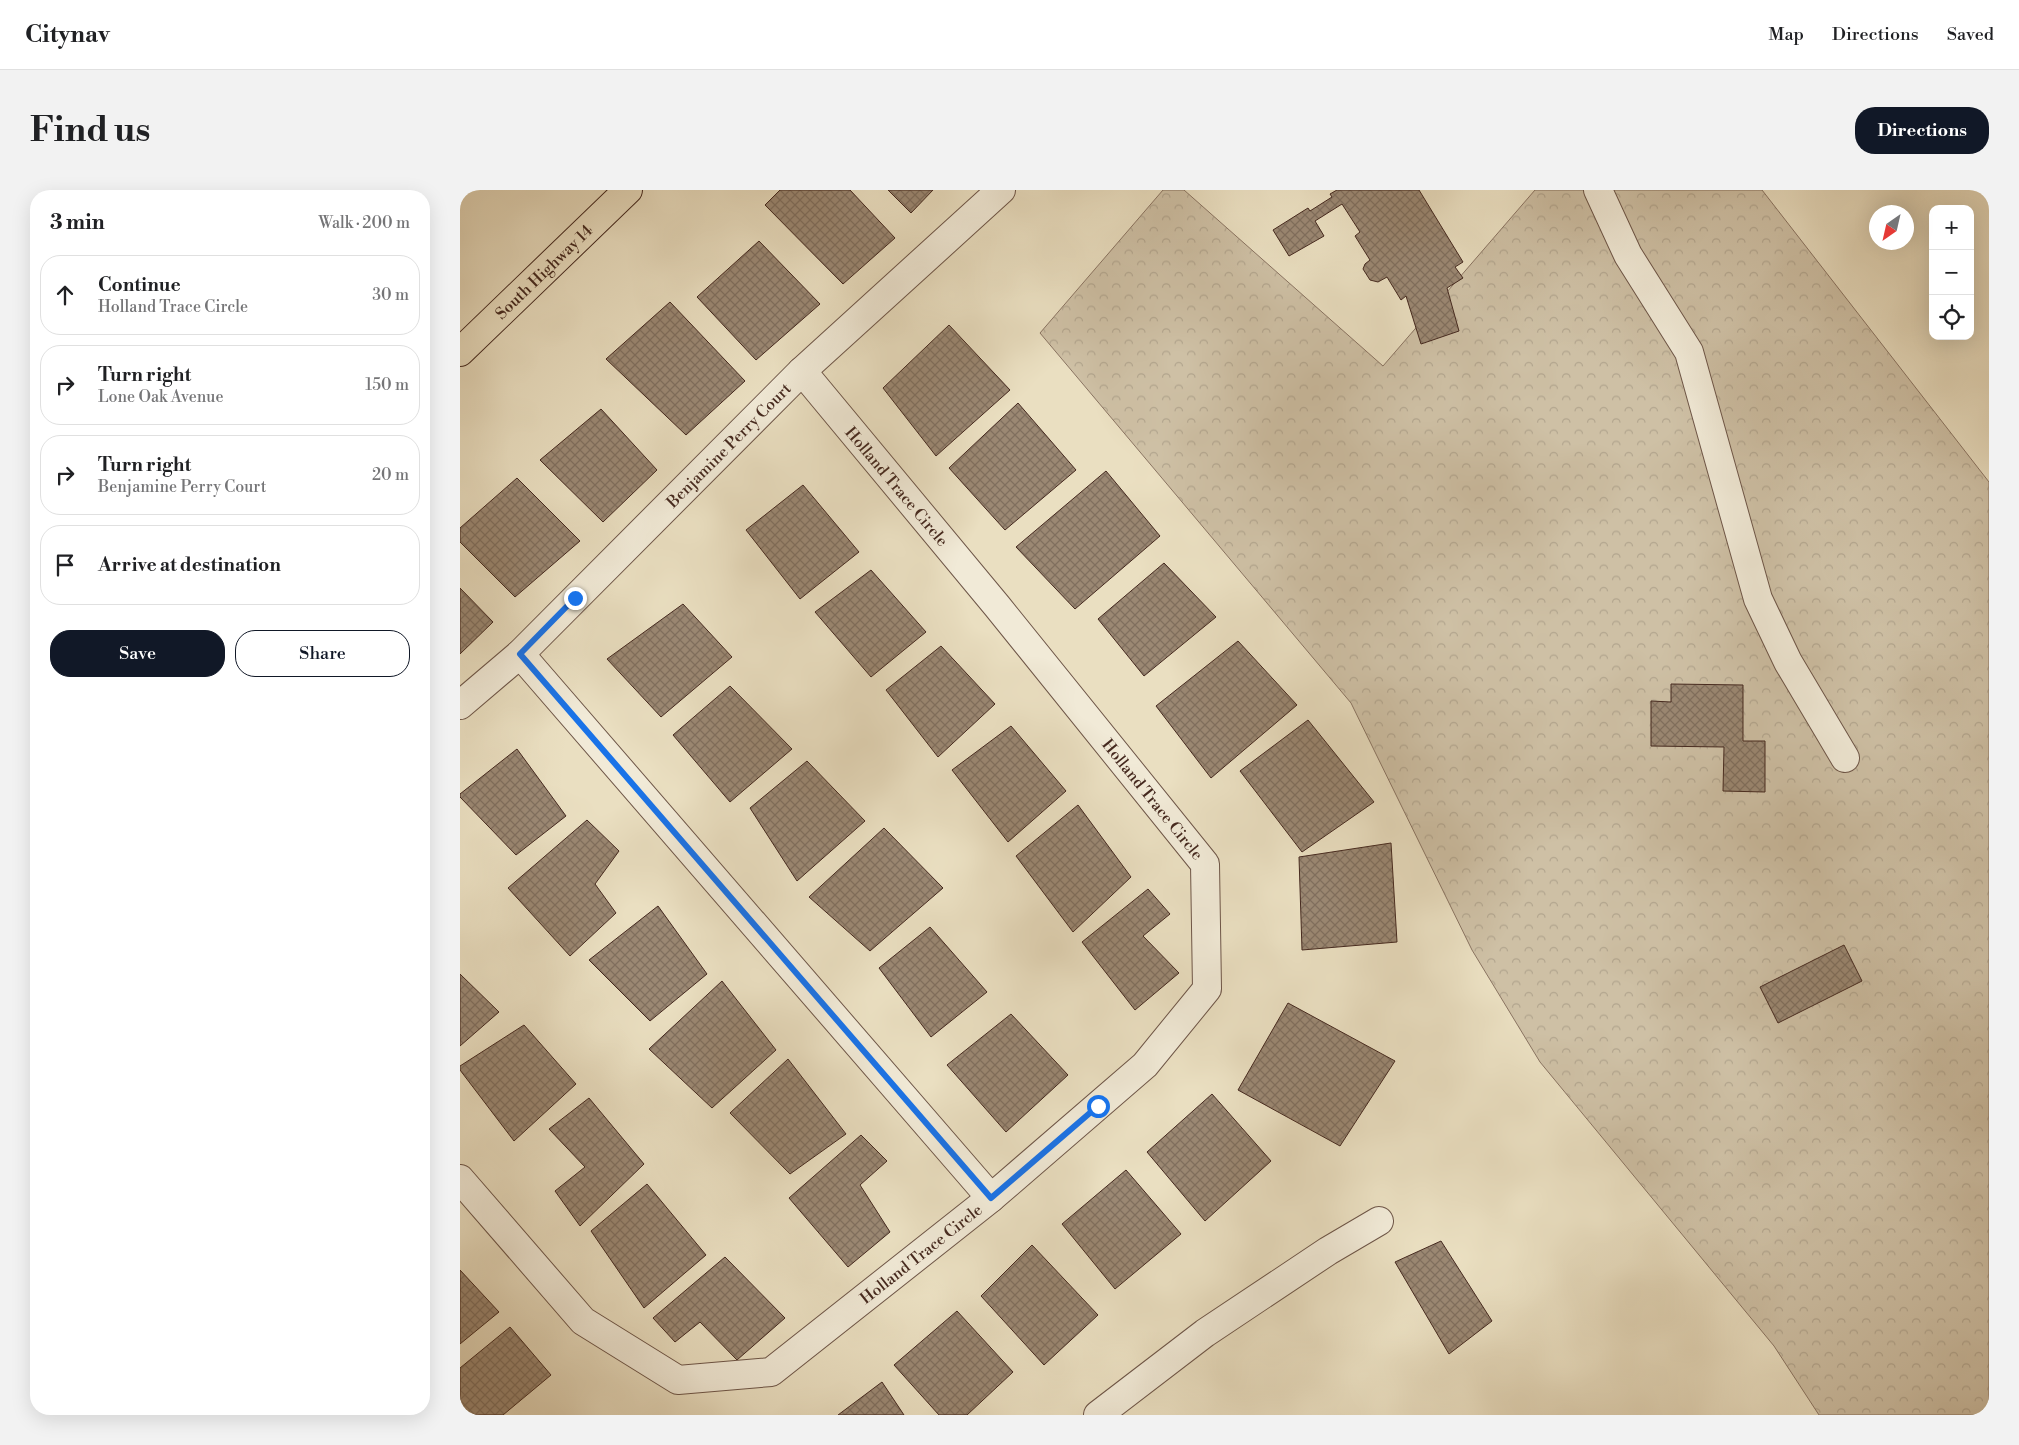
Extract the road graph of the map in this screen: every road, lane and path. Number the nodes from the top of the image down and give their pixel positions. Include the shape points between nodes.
1 (628, 190) edge
2 (1001, 190) edge
3 (1598, 190) edge
4 (460, 352) edge
5 (802, 371) junction
6 (520, 654) junction
7 (460, 705) edge
8 (1845, 758) dead end
9 (460, 1179) edge
10 (991, 1198) junction
11 (1379, 1221) dead end
12 (1098, 1415) edge

1 - 4 main road, South Highway 14
2 - 5 street, Benjamine Perry Court
3 - 8 street via 1628,255 1689,352 1758,599 1788,662
5 - 6 street, Benjamine Perry Court
5 - 10 street, Holland Trace Circle via 1205,864 1207,989 1145,1065
6 - 7 street, Benjamine Perry Court
6 - 10 street
9 - 10 street, Holland Trace Circle via 583,1321 678,1380 770,1372
11 - 12 street via 1205,1333

